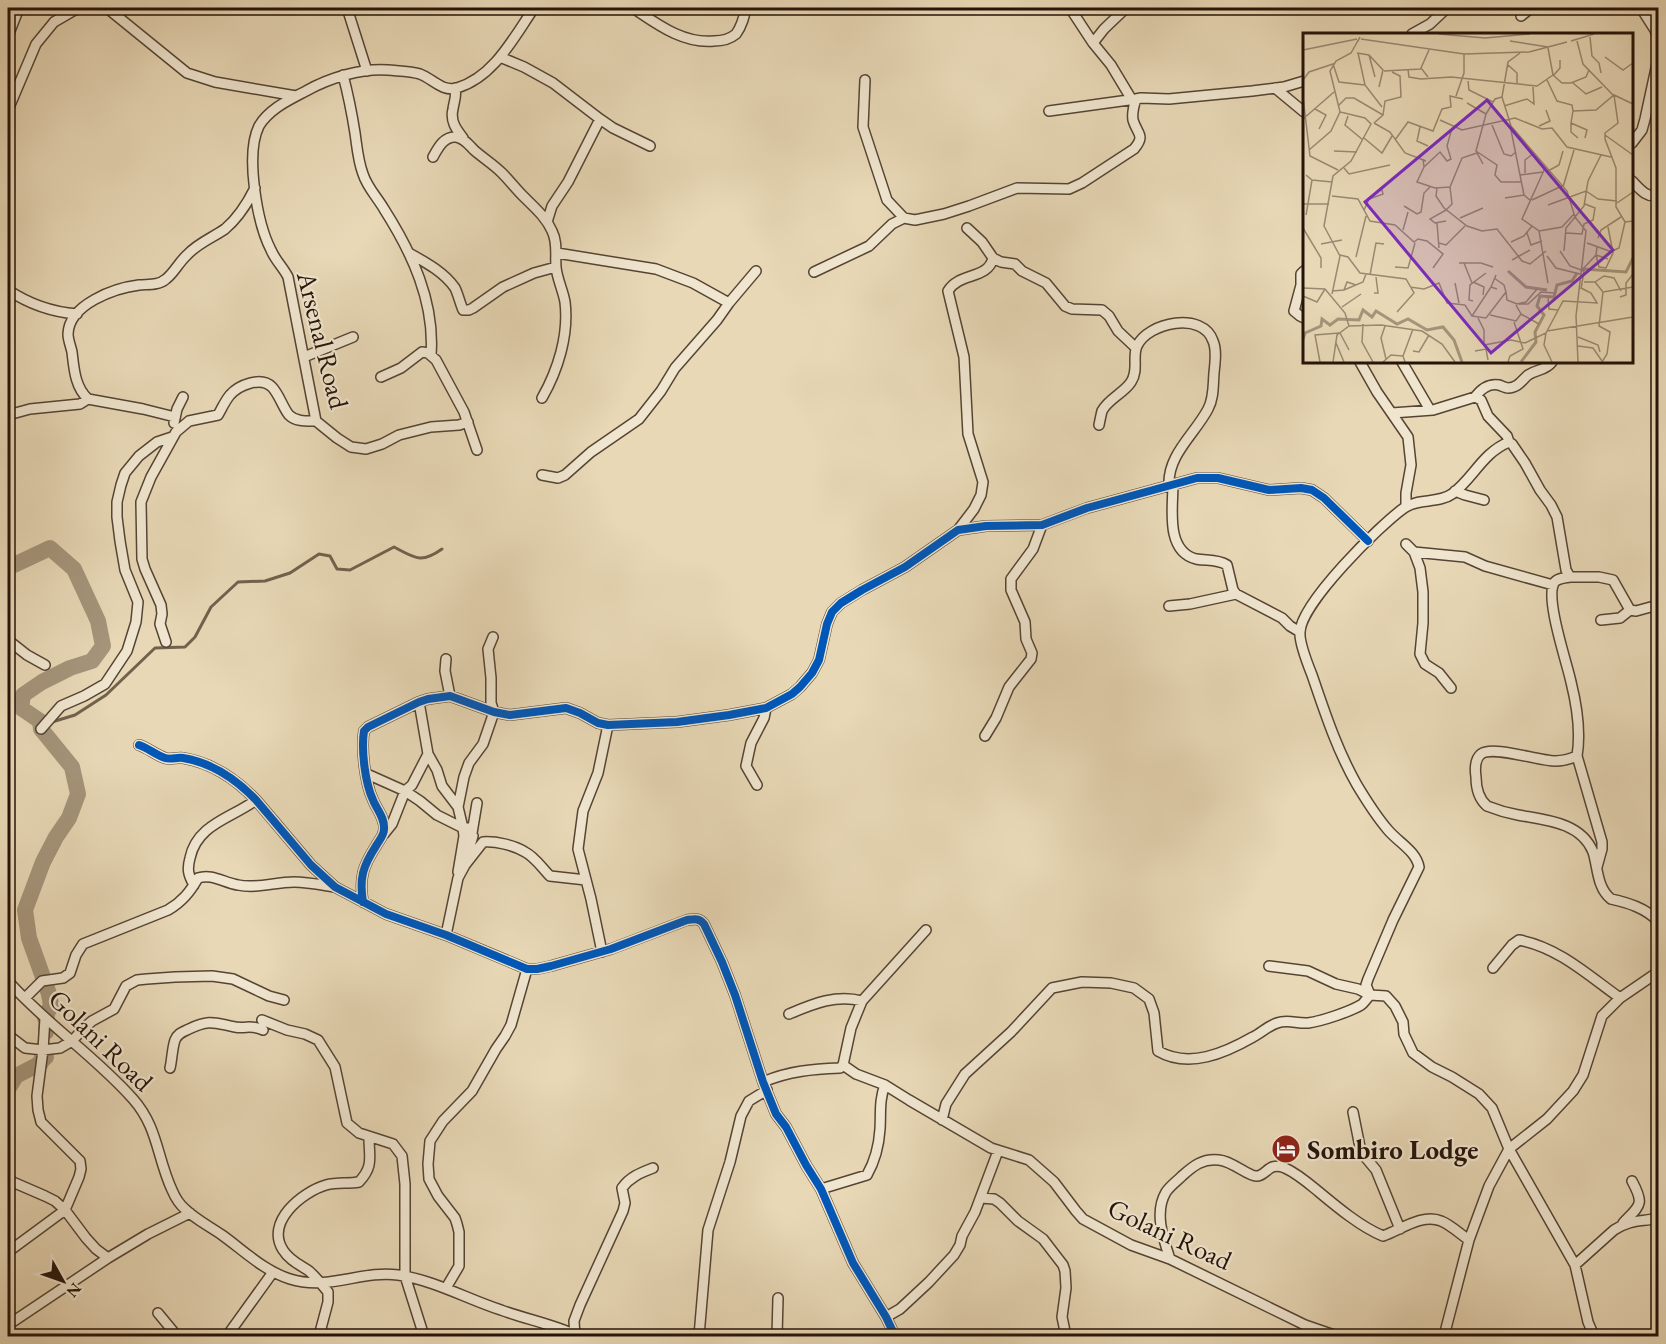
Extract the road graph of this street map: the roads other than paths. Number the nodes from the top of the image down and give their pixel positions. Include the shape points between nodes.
1 (19, 8) edge
2 (78, 8) edge
3 (107, 8) edge
4 (347, 8) edge
5 (534, 8) edge
6 (633, 8) edge
7 (746, 8) edge
8 (1070, 8) edge
9 (1126, 8) edge
10 (1448, 8) edge
11 (1531, 8) edge
12 (1641, 8) edge
13 (1521, 16) dead end
14 (1414, 33) edge
15 (8, 36) edge
16 (1659, 40) edge
17 (1093, 43) junction
18 (500, 57) junction
19 (367, 71) junction
20 (343, 75) junction
21 (865, 80) dead end
22 (1303, 81) edge
23 (455, 88) junction
24 (1275, 88) junction
25 (296, 96) junction
26 (1134, 99) junction
27 (8, 110) edge
28 (1303, 110) edge
29 (1049, 111) dead end
30 (600, 119) junction
31 (463, 138) junction
32 (1633, 142) edge
33 (650, 146) dead end
34 (434, 157) dead end
35 (1633, 182) edge
36 (255, 188) junction
37 (1659, 195) edge
38 (904, 218) junction
39 (547, 222) junction
40 (967, 228) dead end
41 (409, 253) junction
42 (557, 253) junction
43 (993, 258) junction
44 (556, 267) junction
45 (756, 271) dead end
46 (814, 272) dead end
47 (1303, 272) edge
48 (8, 290) edge
49 (729, 303) junction
50 (77, 314) junction
51 (1303, 317) edge
52 (353, 337) dead end
53 (1136, 348) junction
54 (431, 355) junction
55 (304, 357) junction
56 (1361, 363) edge
57 (1403, 363) edge
58 (1551, 363) edge
59 (381, 376) dead end
60 (183, 397) dead end
61 (1475, 397) junction
62 (542, 398) dead end
63 (88, 399) junction
64 (1430, 410) junction
65 (1392, 413) junction
66 (8, 415) edge
67 (175, 417) junction
68 (316, 421) junction
69 (468, 422) junction
70 (1099, 424) dead end
71 (174, 434) junction
72 (1509, 442) junction
73 (477, 450) dead end
74 (542, 475) dead end
75 (1171, 485) junction
76 (1455, 491) junction
77 (1484, 500) dead end
78 (1406, 506) junction
79 (1042, 525) junction
80 (958, 530) junction
81 (1368, 542) junction
82 (1406, 544) dead end
83 (1414, 552) junction
84 (1570, 577) junction
85 (1553, 585) junction
86 (1236, 594) junction
87 (1659, 605) edge
88 (1169, 606) dead end
89 (1630, 610) junction
90 (1601, 620) dead end
91 (1300, 632) junction
92 (493, 637) dead end
93 (8, 640) edge
94 (166, 642) dead end
95 (446, 659) dead end
96 (45, 665) dead end
97 (1451, 688) dead end
98 (450, 696) junction
99 (419, 702) junction
100 (766, 708) junction
101 (494, 712) junction
102 (608, 725) junction
103 (40, 729) dead end
104 (985, 736) dead end
105 (139, 745) dead end
106 (428, 754) junction
107 (1577, 756) junction
108 (367, 774) junction
109 (757, 785) dead end
110 (405, 791) junction
111 (256, 800) junction
112 (477, 803) dead end
113 (459, 811) junction
114 (468, 832) junction
115 (384, 834) junction
116 (465, 865) junction
117 (1597, 867) junction
118 (458, 878) junction
119 (586, 880) junction
120 (194, 885) junction
121 (335, 887) junction
122 (363, 902) junction
123 (1659, 921) edge
124 (926, 930) dead end
125 (446, 935) junction
126 (602, 952) junction
127 (1269, 966) dead end
128 (1493, 968) dead end
129 (527, 969) junction
130 (1659, 972) edge
131 (9, 984) edge
132 (1370, 995) junction
133 (25, 998) junction
134 (1620, 998) junction
135 (284, 1000) dead end
136 (862, 1001) junction
137 (789, 1014) dead end
138 (45, 1018) junction
139 (8, 1035) edge
140 (72, 1041) junction
141 (43, 1050) junction
142 (843, 1065) junction
143 (170, 1068) dead end
144 (885, 1085) junction
145 (765, 1086) junction
146 (1353, 1112) dead end
147 (942, 1120) junction
148 (369, 1138) junction
149 (1509, 1149) junction
150 (998, 1151) junction
151 (653, 1168) dead end
152 (8, 1180) edge
153 (1632, 1181) dead end
154 (821, 1189) junction
155 (981, 1198) junction
156 (65, 1210) junction
157 (190, 1213) junction
158 (1659, 1218) edge
159 (1621, 1225) junction
160 (1400, 1229) junction
161 (1468, 1240) junction
162 (8, 1252) edge
163 (108, 1258) junction
164 (1170, 1258) junction
165 (1575, 1265) junction
166 (273, 1272) junction
167 (405, 1276) junction
168 (321, 1283) junction
169 (446, 1288) junction
170 (778, 1298) dead end
171 (158, 1313) dead end
172 (886, 1317) junction
173 (8, 1325) edge
174 (177, 1336) edge
175 (227, 1336) edge
176 (319, 1336) edge
177 (424, 1336) edge
178 (576, 1336) edge
179 (699, 1336) edge
180 (777, 1336) edge
181 (895, 1336) edge
182 (1066, 1336) edge
183 (1337, 1336) edge
184 (1444, 1336) edge
185 (1594, 1336) edge

1 - 15 street
2 - 27 street via 54,22 36,44
3 - 25 street via 187,73 215,82
4 - 19 street
5 - 18 street
6 - 7 street via 666,30 709,42 735,34
8 - 17 street
9 - 17 street
10 - 14 street
11 - 13 street
12 - 16 street
16 - 32 street via 1645,119
17 - 26 street
18 - 23 street via 476,80
18 - 30 street via 553,83
19 - 20 street, Arsenal Road
19 - 23 street, Arsenal Road via 418,74 442,87
20 - 25 street, Arsenal Road
20 - 41 street via 363,176
21 - 38 street via 863,127 887,200
22 - 24 street
23 - 31 street via 452,119
24 - 26 street
24 - 28 street
25 - 36 street, Arsenal Road via 265,117 259,126 252,152
26 - 29 street
26 - 38 street via 1133,120 1140,142 1082,183 1069,189 1017,188 944,214 915,220
30 - 33 street
30 - 39 street
31 - 34 street via 453,136 444,141
31 - 39 street
35 - 37 street via 1647,195
36 - 50 street via 227,227 187,254 167,279 107,293
36 - 55 street, Arsenal Road via 271,251 288,277
38 - 46 street via 869,246
39 - 42 street
40 - 43 street
41 - 44 street via 427,262 456,289 463,310 473,308 503,287
41 - 54 street via 429,309
42 - 44 street
42 - 49 street via 656,269
43 - 53 street via 1015,264 1046,284 1065,306 1102,310
43 - 80 street via 986,270 959,279 948,291 964,357 968,434 983,482 974,509
44 - 62 street via 565,306 564,336 559,361
45 - 49 street
47 - 51 street via 1293,311
48 - 50 street via 41,307
49 - 74 street via 639,419 565,475
50 - 63 street via 68,334 78,385
52 - 55 street
53 - 70 street via 1134,378 1102,411
53 - 75 street via 1154,329 1175,323 1203,327 1213,339 1212,400 1174,461
54 - 59 street via 422,352
54 - 69 street
55 - 68 street, Arsenal Road
56 - 65 street
57 - 64 street
58 - 61 street via 1521,383 1508,388 1491,385
60 - 67 street
61 - 64 street
61 - 72 street
63 - 66 street via 80,404
63 - 67 street
64 - 65 street
65 - 78 street via 1408,437 1411,465
67 - 71 street
68 - 69 street, Arsenal Road via 351,447 366,449 406,433
68 - 71 street via 302,421 290,415 274,389 268,383 257,382 233,392 218,414 189,422
69 - 73 street
71 - 94 street via 141,502 140,525 142,559 161,604 160,624
71 - 103 street via 139,456 125,473 117,502 125,570 138,602 127,651 105,684 61,706
72 - 76 street via 1481,461
72 - 84 street via 1557,518
75 - 79 street
75 - 81 street via 1197,478 1218,478 1269,490 1312,490
75 - 86 street via 1174,537 1181,550 1194,558 1227,565
76 - 77 street
76 - 78 street via 1441,500
78 - 81 street
79 - 80 street
79 - 104 street via 1033,549 1011,579 1011,590 1025,622 1031,659 1009,687
80 - 100 street via 905,567 841,603 832,612 812,673 792,694
81 - 91 street via 1306,612
82 - 83 street
83 - 85 street via 1465,557
83 - 97 street via 1423,592 1420,654 1425,664
84 - 85 street
84 - 89 street via 1613,580
85 - 107 street via 1556,624 1577,716
86 - 88 street
86 - 91 street
87 - 89 street
89 - 90 street via 1620,618
91 - 132 street via 1344,763 1388,830 1418,861 1419,867 1368,979
92 - 101 street via 488,648
93 - 96 street
95 - 98 street
98 - 99 street
98 - 101 street
99 - 106 street
99 - 108 street via 364,731
100 - 102 street via 677,722
100 - 109 street via 746,765
101 - 102 street via 519,715 566,708
101 - 113 street via 483,744 469,763
102 - 119 street via 580,828 578,849
105 - 111 street via 168,759 181,757 211,766 232,778
106 - 110 street
106 - 113 street
107 - 117 street via 1602,842
107 - 117 street via 1555,761 1495,751 1483,753 1475,771 1476,786 1487,806 1561,823 1580,834
108 - 110 street
108 - 115 street via 384,821
110 - 114 street
110 - 115 street
111 - 120 street via 197,839 188,868
111 - 121 street
112 - 114 street
113 - 114 street
114 - 116 street
114 - 118 street
115 - 122 street via 363,870
116 - 118 street
116 - 119 street via 483,842 491,842 524,850 550,876
117 - 123 street via 1608,896 1639,907
118 - 125 street
119 - 126 street
120 - 121 street via 198,878 210,876 244,886 292,882
120 - 133 street via 179,904 168,910 83,944 70,974 42,981
121 - 122 street
122 - 125 street
124 - 136 street
125 - 129 street
126 - 129 street
126 - 145 street via 687,920 695,918 704,924 727,974
127 - 132 street via 1308,971
128 - 134 street via 1519,940 1531,942 1572,963
129 - 169 street via 505,1036 472,1091 430,1141 429,1179 458,1224 459,1232 459,1266
130 - 134 street
131 - 133 street, Golani Road
132 - 147 street via 1362,1004 1324,1019 1307,1023 1284,1021 1236,1047 1207,1058 1184,1059 1158,1051 1149,999 1134,988 1082,982 1052,988 965,1074 946,1104
132 - 149 street via 1386,996 1395,1006 1413,1053 1486,1101
133 - 138 street, Golani Road
134 - 149 street via 1602,1016 1583,1075 1573,1090 1547,1119
135 - 140 street via 224,977 137,980 126,986 114,1009 92,1021
136 - 137 street via 828,1000
136 - 142 street
138 - 140 street, Golani Road
138 - 141 street
139 - 141 street via 25,1048
140 - 141 street via 60,1048
140 - 157 street, Golani Road via 143,1110 172,1191
141 - 156 street via 38,1110 42,1122 81,1165
142 - 144 street, Golani Road
142 - 145 street via 791,1072
143 - 148 street via 174,1041 180,1033 204,1022 237,1027 262,1025 305,1034 318,1040 335,1067 347,1123
144 - 147 street, Golani Road
144 - 154 street via 878,1146 867,1176
145 - 154 street via 776,1114
145 - 179 street via 749,1101 741,1116 708,1230
146 - 160 street via 1360,1147 1376,1170
147 - 150 street, Golani Road
148 - 167 street via 393,1144 402,1156
148 - 168 street via 370,1165 359,1182 325,1185 306,1195 293,1206 278,1231 282,1249
149 - 161 street via 1489,1186
149 - 165 street
150 - 155 street
150 - 164 street, Golani Road via 1036,1165 1085,1220 1131,1245
151 - 178 street via 636,1175 622,1188 625,1203 574,1321
152 - 156 street via 45,1196
153 - 159 street via 1640,1203
154 - 172 street via 853,1263
155 - 172 street via 954,1255 900,1309
155 - 182 street via 1000,1203 1043,1239 1063,1265 1066,1288 1062,1317
156 - 162 street
156 - 163 street via 91,1244
157 - 163 street
157 - 166 street, Golani Road
158 - 159 street
159 - 165 street
160 - 161 street via 1436,1219
160 - 164 street via 1383,1236 1377,1233 1282,1167 1271,1167 1256,1176 1219,1160 1206,1161 1194,1165 1167,1190 1161,1203 1160,1221
161 - 184 street
163 - 173 street
164 - 183 street, Golani Road via 1305,1325
165 - 185 street
166 - 168 street, Golani Road via 289,1279
166 - 175 street
167 - 168 street, Golani Road via 380,1275
167 - 169 street, Golani Road
167 - 177 street
168 - 176 street via 329,1296
169 - 178 street, Golani Road
170 - 180 street
171 - 174 street
172 - 181 street

